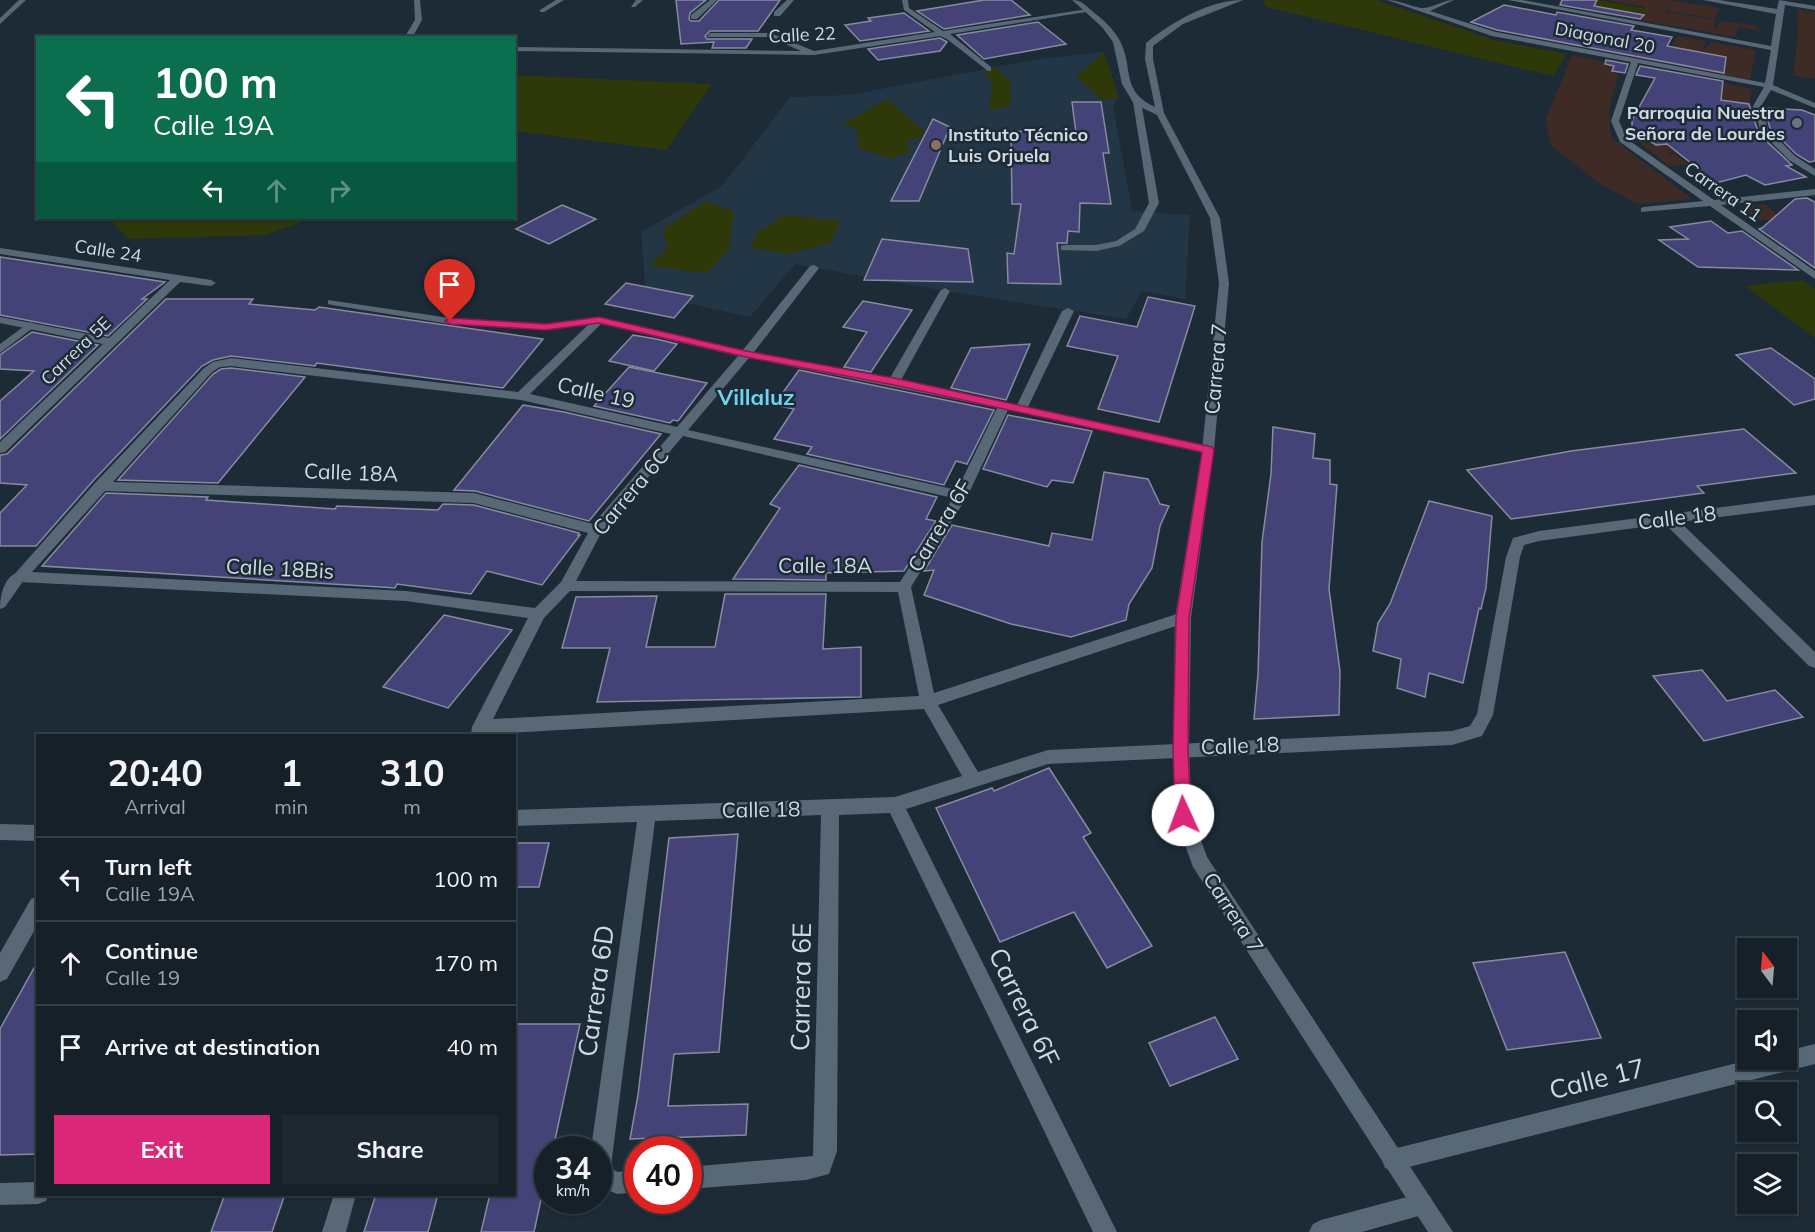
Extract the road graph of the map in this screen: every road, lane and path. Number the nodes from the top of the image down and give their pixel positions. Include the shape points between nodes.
1 (23, 0) edge
2 (417, 0) edge
3 (561, 0) edge
4 (640, 0) edge
5 (714, 0) edge
6 (791, 0) edge
7 (905, 0) edge
8 (1075, 0) edge
9 (1240, 0) edge
10 (1390, 0) edge
11 (1451, 0) edge
12 (1511, 0) edge
13 (1706, 0) edge
14 (1781, 5) edge
15 (633, 6) dead end
16 (1815, 8) edge
17 (1422, 10) junction
18 (542, 11) dead end
19 (1088, 11) junction
20 (777, 14) dead end
21 (694, 17) dead end
22 (0, 22) edge
23 (942, 34) junction
24 (710, 35) dead end
25 (409, 36) edge
26 (516, 49) edge
27 (1775, 49) junction
28 (814, 53) junction
29 (1635, 61) junction
30 (988, 69) dead end
31 (1769, 86) junction
32 (1815, 94) edge
33 (1137, 102) junction
34 (1815, 106) edge
35 (1160, 113) junction
36 (1815, 172) edge
37 (1815, 192) edge
38 (1709, 203) junction
39 (1644, 210) dead end
40 (1065, 248) dead end
41 (0, 251) edge
42 (814, 268) dead end
43 (1815, 276) edge
44 (177, 279) junction
45 (211, 283) dead end
46 (945, 291) dead end
47 (332, 302) dead end
48 (1068, 311) dead end
49 (0, 320) edge
50 (599, 320) junction
51 (30, 325) junction
52 (111, 342) junction
53 (0, 350) edge
54 (746, 354) junction
55 (894, 382) junction
56 (521, 396) junction
57 (1004, 406) junction
58 (1021, 410) junction
59 (681, 432) junction
60 (0, 448) edge
61 (1208, 450) junction
62 (100, 486) junction
63 (960, 495) junction
64 (1815, 501) edge
65 (1668, 519) junction
66 (596, 530) junction
67 (19, 577) junction
68 (566, 586) junction
69 (904, 587) junction
70 (0, 603) edge
71 (538, 615) junction
72 (1183, 618) junction
73 (1815, 663) edge
74 (928, 702) junction
75 (478, 731) edge
76 (1181, 749) junction
77 (974, 781) junction
78 (895, 805) junction
79 (830, 809) junction
80 (647, 813) junction
81 (516, 818) edge
82 (0, 832) edge
83 (36, 833) edge
84 (36, 909) edge
85 (0, 972) edge
86 (1815, 1054) edge
87 (1393, 1160) junction
88 (702, 1177) edge
89 (624, 1182) edge
90 (36, 1193) edge
91 (0, 1194) edge
92 (344, 1196) edge
93 (1422, 1204) junction
94 (334, 1232) edge
95 (1105, 1232) edge
96 (1321, 1232) edge
97 (1441, 1232) edge

1 - 22 street
2 - 25 street via 421,12 417,27
3 - 18 street
4 - 15 street
5 - 21 street
6 - 20 street
7 - 23 street via 906,9
8 - 19 street
9 - 35 street, Carrera 7 via 1185,19 1166,29 1149,45
10 - 17 street, Diagonal 20
11 - 17 street
12 - 27 street
13 - 14 street
14 - 16 street
14 - 27 street
17 - 29 street, Diagonal 20 via 1495,34
19 - 23 street, Calle 22
19 - 33 street via 1117,42 1126,84
23 - 28 street, Calle 22
23 - 30 street
24 - 28 street via 770,35
26 - 28 street, Calle 22
27 - 31 street
29 - 31 street, Diagonal 20
29 - 38 street, Carrera 11 via 1615,121 1623,140
31 - 32 street
31 - 34 street, Diagonal 20
31 - 36 street via 1757,106 1764,130 1792,158
33 - 35 street
33 - 40 street via 1154,203 1139,231 1119,243
35 - 61 street, Carrera 7 via 1215,218 1224,283
37 - 38 street
38 - 39 street
38 - 43 street, Carrera 11
41 - 44 street, Calle 24
42 - 54 street, Carrera 6C
44 - 45 street, Calle 24
44 - 52 street, Carrera 5E
46 - 55 street
47 - 50 street via 450,321 546,327
48 - 58 street
49 - 51 street
50 - 54 street
50 - 56 street
51 - 52 street
51 - 53 street
52 - 60 street, Carrera 5E
54 - 55 street
54 - 59 street, Carrera 6C
55 - 57 street
56 - 59 street, Calle 19
56 - 62 street, Calle 19 via 231,362 217,364
57 - 58 street
57 - 63 street, Carrera 6F
58 - 61 street
59 - 63 street, Calle 19
59 - 66 street, Carrera 6C
61 - 72 street, Carrera 7
62 - 66 street, Calle 18A via 474,498
62 - 67 street
63 - 69 street, Carrera 6F
64 - 65 street, Calle 18
65 - 73 street
65 - 76 street, Calle 18 via 1518,541 1485,715 1476,731 1452,738
66 - 68 street, Carrera 6C
67 - 70 street
67 - 71 street, Calle 18Bis via 406,596
68 - 69 street, Calle 18A
68 - 71 street, Carrera 6C
69 - 74 street, Carrera 6F
71 - 75 street, Carrera 6C
72 - 74 street
72 - 76 street, Carrera 7
74 - 75 street
74 - 77 street, Carrera 6F
76 - 77 street, Calle 18 via 1048,757
76 - 87 street, Carrera 7 via 1183,815 1199,861
77 - 78 street, Calle 18
78 - 79 street, Calle 18
78 - 95 street, Carrera 6F
79 - 80 street, Calle 18
79 - 88 street, Carrera 6E via 826,1151 821,1166
80 - 81 street, Calle 18
80 - 89 street, Carrera 6D via 601,1175
82 - 83 street
84 - 85 street
86 - 87 street, Calle 17
87 - 93 street, Carrera 7
90 - 91 street
92 - 94 street
93 - 96 street
93 - 97 street, Carrera 7

